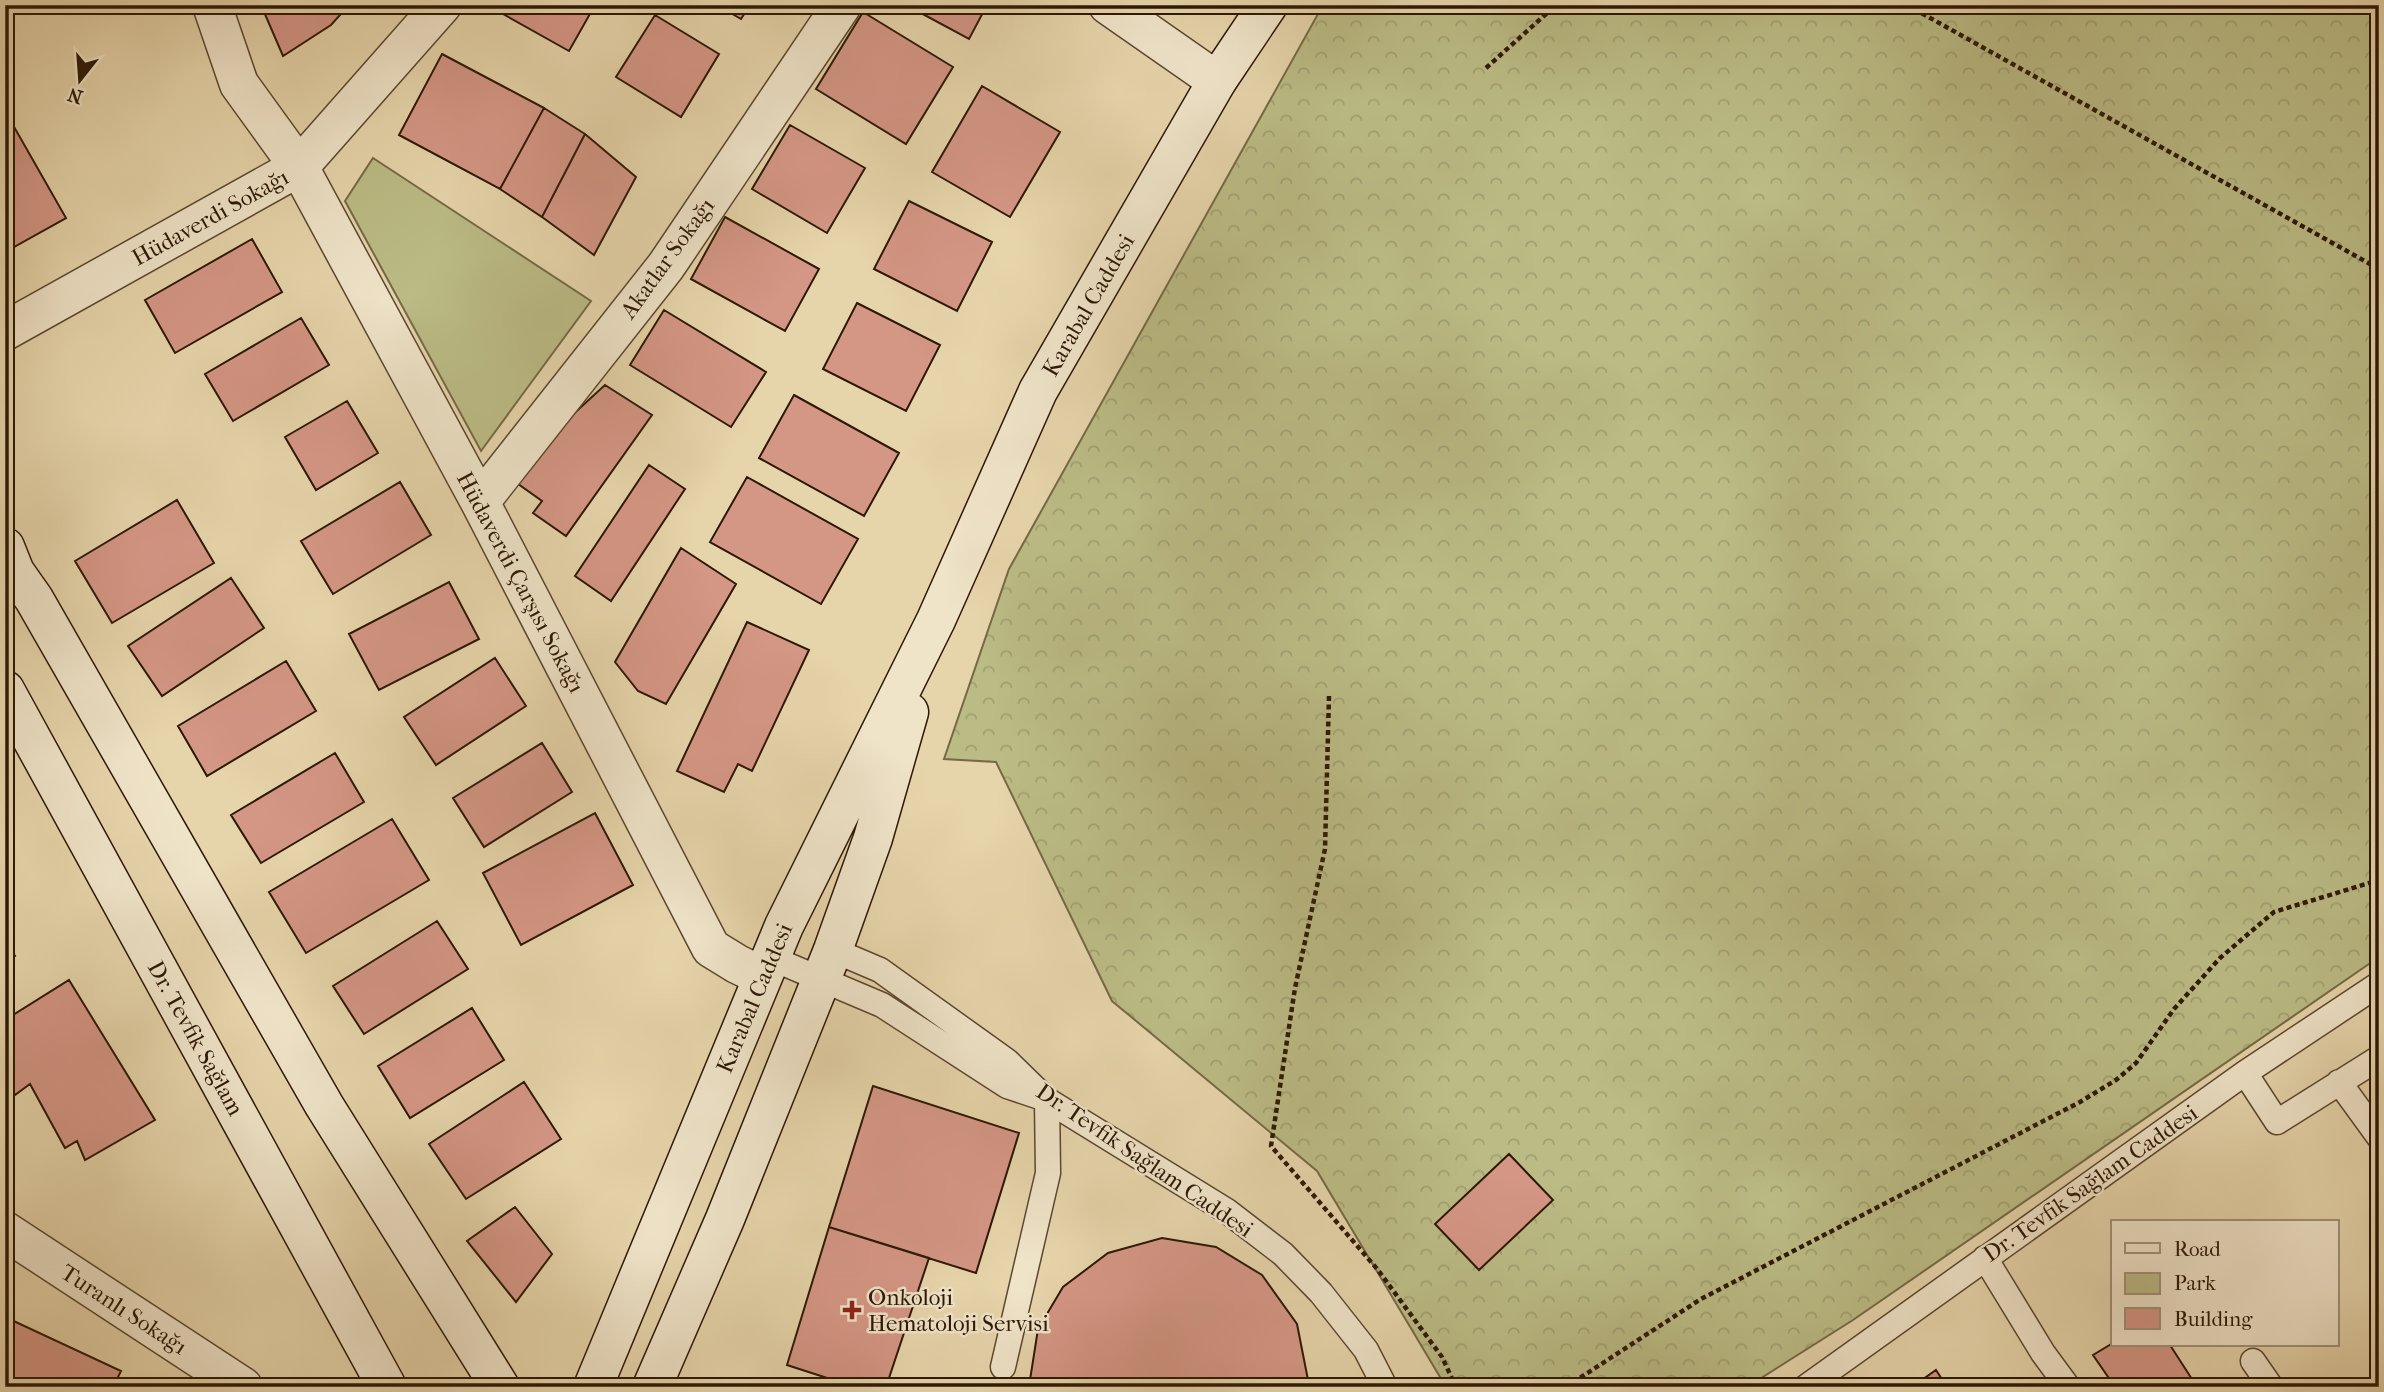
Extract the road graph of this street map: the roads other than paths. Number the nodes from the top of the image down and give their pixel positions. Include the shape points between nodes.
1 (212, 5) edge
2 (442, 5) edge
3 (842, 5) edge
4 (1108, 5) edge
5 (1268, 5) edge
6 (1217, 81) junction
7 (299, 167) junction
8 (5, 331) edge
9 (480, 502) junction
10 (8, 561) edge
11 (936, 620) junction
12 (5, 690) edge
13 (827, 965) junction
14 (767, 967) junction
15 (2379, 984) edge
16 (2379, 1058) edge
17 (2245, 1073) junction
18 (2339, 1082) junction
19 (1047, 1100) junction
20 (2379, 1137) edge
21 (5, 1231) edge
22 (1985, 1258) junction
23 (2253, 1361) dead end
24 (1003, 1367) dead end
25 (243, 1387) edge
26 (387, 1387) edge
27 (500, 1387) edge
28 (593, 1387) edge
29 (652, 1387) edge
30 (1385, 1387) edge
31 (1806, 1387) edge
32 (2068, 1387) edge
33 (2271, 1387) edge

1 - 7 street, Hüdaverdi Çarşısı Sokağı via 239,84
2 - 7 street, Hüdaverdi Sokağı
3 - 9 street, Akatlar Sokağı via 666,265
4 - 6 street
5 - 6 street, Karabal Caddesi
6 - 11 street, Karabal Caddesi via 1038,391
7 - 8 street, Hüdaverdi Sokağı
7 - 9 street, Hüdaverdi Çarşısı Sokağı
9 - 14 street, Hüdaverdi Çarşısı Sokağı via 711,948 737,964
10 - 27 street via 324,1105
11 - 13 street, Karabal Caddesi via 873,838
11 - 14 street, Karabal Caddesi
12 - 26 street, Dr. Tevfik Sağlam
13 - 14 lane, Dr. Tevfik Sağlam Caddesi
13 - 19 lane, Dr. Tevfik Sağlam Caddesi via 1007,1086
13 - 29 street, Karabal Caddesi
14 - 28 street, Karabal Caddesi
15 - 17 lane, Dr. Tevfik Sağlam Caddesi
16 - 18 lane
17 - 18 lane via 2277,1122
17 - 22 lane, Dr. Tevfik Sağlam Caddesi
18 - 20 lane
19 - 24 lane via 1048,1173
19 - 30 lane, Dr. Tevfik Sağlam Caddesi via 1227,1211 1283,1254 1366,1350
21 - 25 street, Turanlı Sokağı
22 - 31 lane, Dr. Tevfik Sağlam Caddesi
22 - 32 lane
23 - 33 lane

